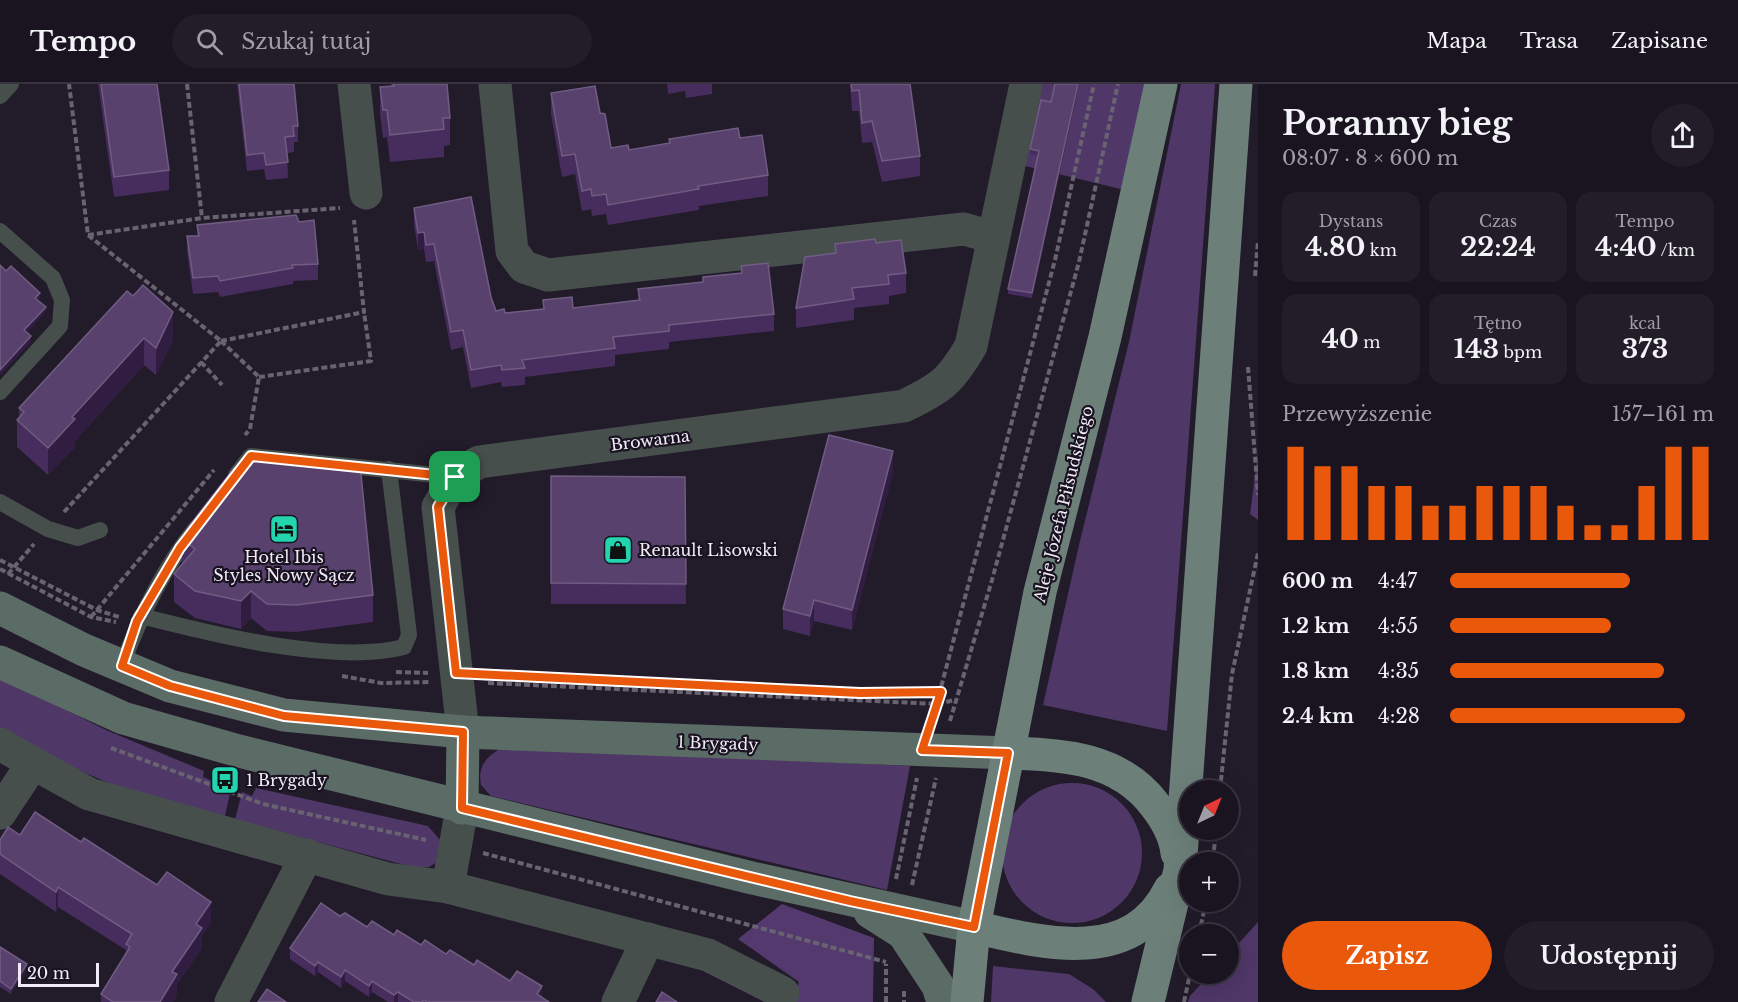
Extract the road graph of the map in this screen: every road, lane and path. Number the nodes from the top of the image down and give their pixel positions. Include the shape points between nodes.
1 (11, 84) edge
2 (69, 84) edge
3 (187, 84) edge
4 (354, 84) edge
5 (495, 84) edge
6 (1026, 84) edge
7 (1094, 84) edge
8 (1118, 84) edge
9 (1161, 84) edge
10 (1236, 84) edge
11 (0, 96) edge
12 (354, 207) junction
13 (202, 218) junction
14 (0, 231) edge
15 (88, 235) junction
16 (992, 237) junction
17 (1258, 241) edge
18 (1254, 285) dead end
19 (364, 312) junction
20 (221, 341) junction
21 (201, 362) junction
22 (1248, 363) dead end
23 (259, 377) junction
24 (222, 385) dead end
25 (0, 392) edge
26 (242, 438) dead end
27 (220, 463) dead end
28 (389, 470) junction
29 (455, 477) junction
30 (225, 491) edge
31 (1258, 495) edge
32 (0, 502) edge
33 (205, 517) edge
34 (48, 528) junction
35 (100, 530) dead end
36 (1258, 553) edge
37 (0, 560) edge
38 (13, 568) junction
39 (2, 594) edge
40 (97, 610) junction
41 (91, 617) dead end
42 (139, 619) junction
43 (0, 662) edge
44 (122, 666) junction
45 (388, 672) dead end
46 (456, 673) junction
47 (941, 692) junction
48 (463, 732) junction
49 (0, 744) edge
50 (932, 750) junction
51 (1008, 753) junction
52 (33, 763) junction
53 (1221, 780) edge
54 (462, 808) junction
55 (0, 813) edge
56 (1215, 840) edge
57 (1181, 852) edge
58 (1214, 852) dead end
59 (307, 855) junction
60 (1179, 862) edge
61 (1179, 872) edge
62 (1179, 874) edge
63 (448, 887) junction
64 (894, 915) junction
65 (974, 927) junction
66 (648, 939) junction
67 (904, 979) dead end
68 (1188, 984) edge
69 (783, 993) dead end
70 (231, 1002) edge
71 (618, 1002) edge
72 (886, 1002) edge
73 (904, 1002) edge
74 (943, 1002) edge
75 (967, 1002) edge
76 (1149, 1002) edge
77 (1184, 1002) edge

1 - 11 lane
2 - 15 path
3 - 13 path
4 - 12 street
5 - 16 street via 512,251 524,267 548,275 964,229
6 - 16 street, Browarna
7 - 47 path via 1055,260
8 - 50 path via 1079,262 992,580 954,700
9 - 51 main road, Aleje Józefa Piłsudskiego via 1105,337 1040,592
10 - 57 main road
12 - 13 path
12 - 19 path
13 - 15 path
14 - 25 lane via 53,278 62,300 60,326
15 - 20 path
16 - 29 street, Browarna via 971,346 954,375 904,406 479,462
17 - 18 path
19 - 20 path
19 - 23 path via 371,361
20 - 21 path
20 - 23 path
21 - 24 path
21 - 34 path
22 - 31 path
23 - 26 path via 250,429
27 - 40 path
28 - 29 lane
28 - 30 lane via 251,456
28 - 42 lane via 409,635 404,647 382,652 283,646
29 - 46 street, Browarna via 438,507
32 - 34 lane
33 - 42 lane via 180,548
34 - 35 lane via 78,538
34 - 38 path
36 - 53 path via 1232,674
37 - 38 path
38 - 39 path
38 - 40 path
39 - 44 street, 1 Brygady via 84,650
40 - 41 path
40 - 42 path
42 - 44 lane
43 - 54 street via 123,718 239,752
44 - 48 street, 1 Brygady via 170,686 284,716
45 - 46 path
46 - 47 path via 860,693
46 - 48 street, Browarna
47 - 50 path
48 - 50 street, 1 Brygady
48 - 54 street
49 - 52 street
50 - 51 street, 1 Brygady
50 - 64 path
50 - 64 path
51 - 60 main road, 1 Brygady via 1071,757 1111,767 1142,788 1164,817 1176,840
51 - 65 main road, Aleje Józefa Piłsudskiego
52 - 55 street
52 - 59 street via 89,794
54 - 63 street
54 - 64 street via 850,901
56 - 58 path
59 - 63 street via 388,879
59 - 70 street
61 - 65 main road via 1164,902 1142,927 1124,937 1060,943
62 - 76 main road
63 - 66 street
64 - 65 street
64 - 72 path
64 - 74 street via 938,986
65 - 75 main road, Aleje Józefa Piłsudskiego
66 - 69 street via 708,955
66 - 71 street
67 - 73 path
68 - 77 path

